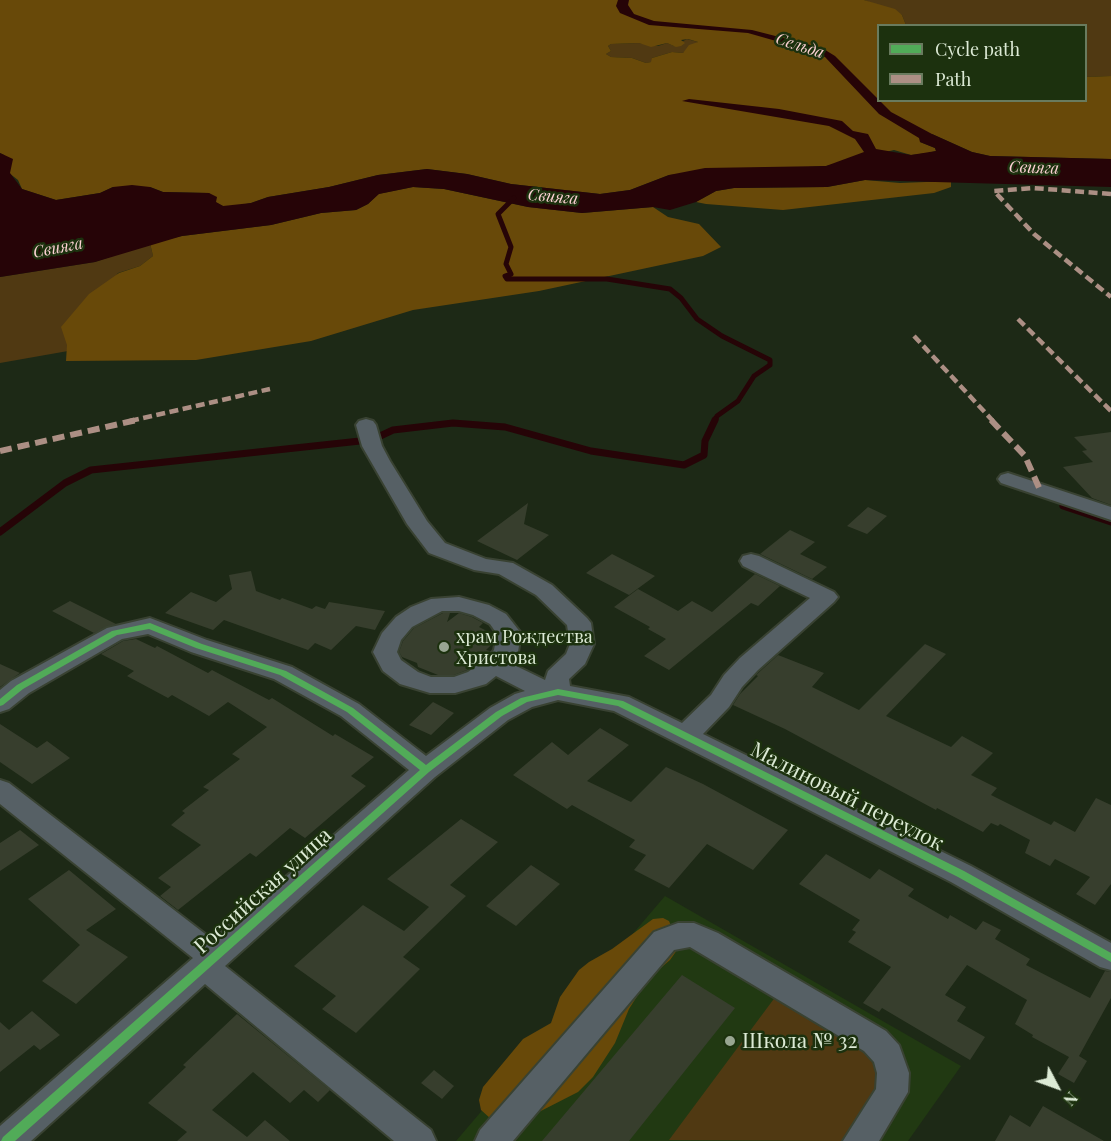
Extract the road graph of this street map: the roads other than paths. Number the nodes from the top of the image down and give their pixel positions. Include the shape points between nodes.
1 (369, 435) dead end
2 (1008, 479) dead end
3 (1111, 514) edge
4 (751, 561) dead end
5 (495, 664) junction
6 (555, 693) junction
7 (0, 703) edge
8 (685, 736) junction
9 (426, 770) junction
10 (0, 790) edge
11 (1111, 958) edge
12 (209, 963) junction
13 (7, 1141) edge
14 (419, 1141) edge
15 (492, 1141) edge
16 (860, 1141) edge

1 - 6 street via 437,548 482,565 505,568 544,590 579,623 582,644 576,658 557,677
2 - 3 street
4 - 8 street via 826,597 749,664
5 - 5 street via 477,678 455,685 430,685 409,678 392,665 385,652 390,638 419,612 439,604 459,604 498,619 509,633 506,651
5 - 6 street
6 - 8 street, Малиновый переулок via 620,703
6 - 9 street, Российская улица via 524,700 499,714
7 - 9 street via 20,687 115,633 150,626 283,674 350,710
8 - 11 street, Малиновый переулок via 961,874
9 - 12 street, Российская улица
10 - 12 street
12 - 13 street, Российская улица
12 - 14 street
15 - 16 street via 664,941 678,935 694,935 707,942 875,1041 888,1055 893,1073 892,1092

